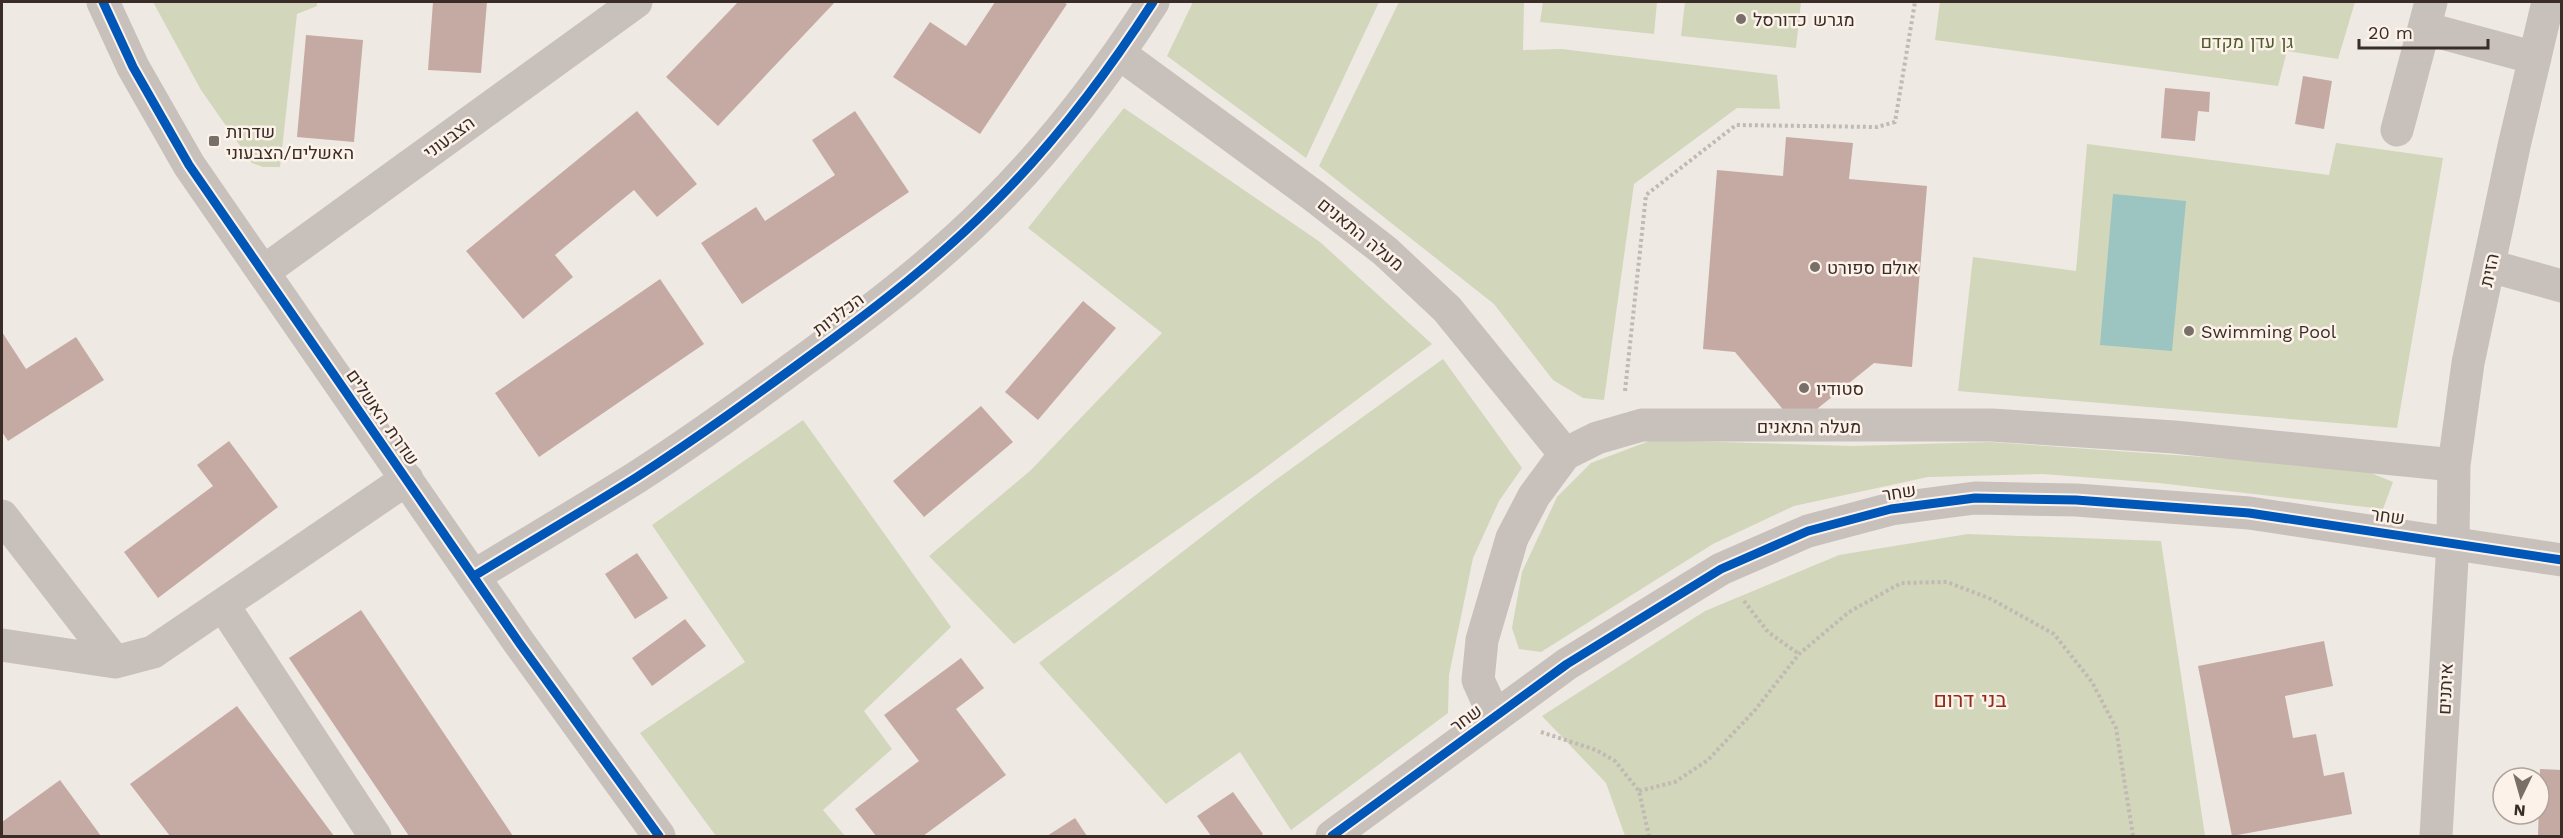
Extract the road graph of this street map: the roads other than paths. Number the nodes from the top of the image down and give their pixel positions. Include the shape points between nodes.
1 (103, 2) edge
2 (636, 2) edge
3 (1153, 2) edge
4 (2548, 2) edge
5 (2427, 15) edge
6 (1120, 54) junction
7 (2535, 58) junction
8 (2397, 130) dead end
9 (2490, 266) junction
10 (263, 272) junction
11 (2562, 286) edge
12 (1565, 454) junction
13 (2454, 465) junction
14 (407, 479) junction
15 (2, 516) edge
16 (2453, 542) junction
17 (2562, 560) edge
18 (474, 576) junction
19 (223, 605) junction
20 (2, 645) edge
21 (116, 662) junction
22 (1495, 717) junction
23 (375, 837) edge
24 (659, 837) edge
25 (1332, 837) edge
26 (2436, 837) edge

1 - 10 street, שדרת האשלים via 133,67 189,165
2 - 10 street, הצבעוני
3 - 6 street, הכלניות
4 - 7 street, הזית
5 - 7 street
5 - 8 street
6 - 12 street, מעלה התאנים via 1385,251 1447,309
6 - 18 street, הכלניות via 1053,139 991,207 935,260 747,403 638,476
7 - 9 street, הזית
9 - 11 street
9 - 13 street, הזית via 2468,363
10 - 14 street, שדרת האשלים
12 - 13 street, מעלה התאנים via 1597,438 1642,425 2003,426 2262,445
12 - 22 street, מעלה התאנים via 1534,496 1512,538 1482,640 1478,680
13 - 16 street, הזית
14 - 18 street, שדרת האשלים
14 - 19 street
15 - 21 street
16 - 17 street, שחר
16 - 22 street, שחר via 2249,513 2076,500 1975,498 1891,509 1808,531 1721,569 1567,664
16 - 26 street, איתנים
18 - 24 street, שדרת האשלים
19 - 21 street via 153,652
19 - 23 street
20 - 21 street
22 - 25 street, שחר

